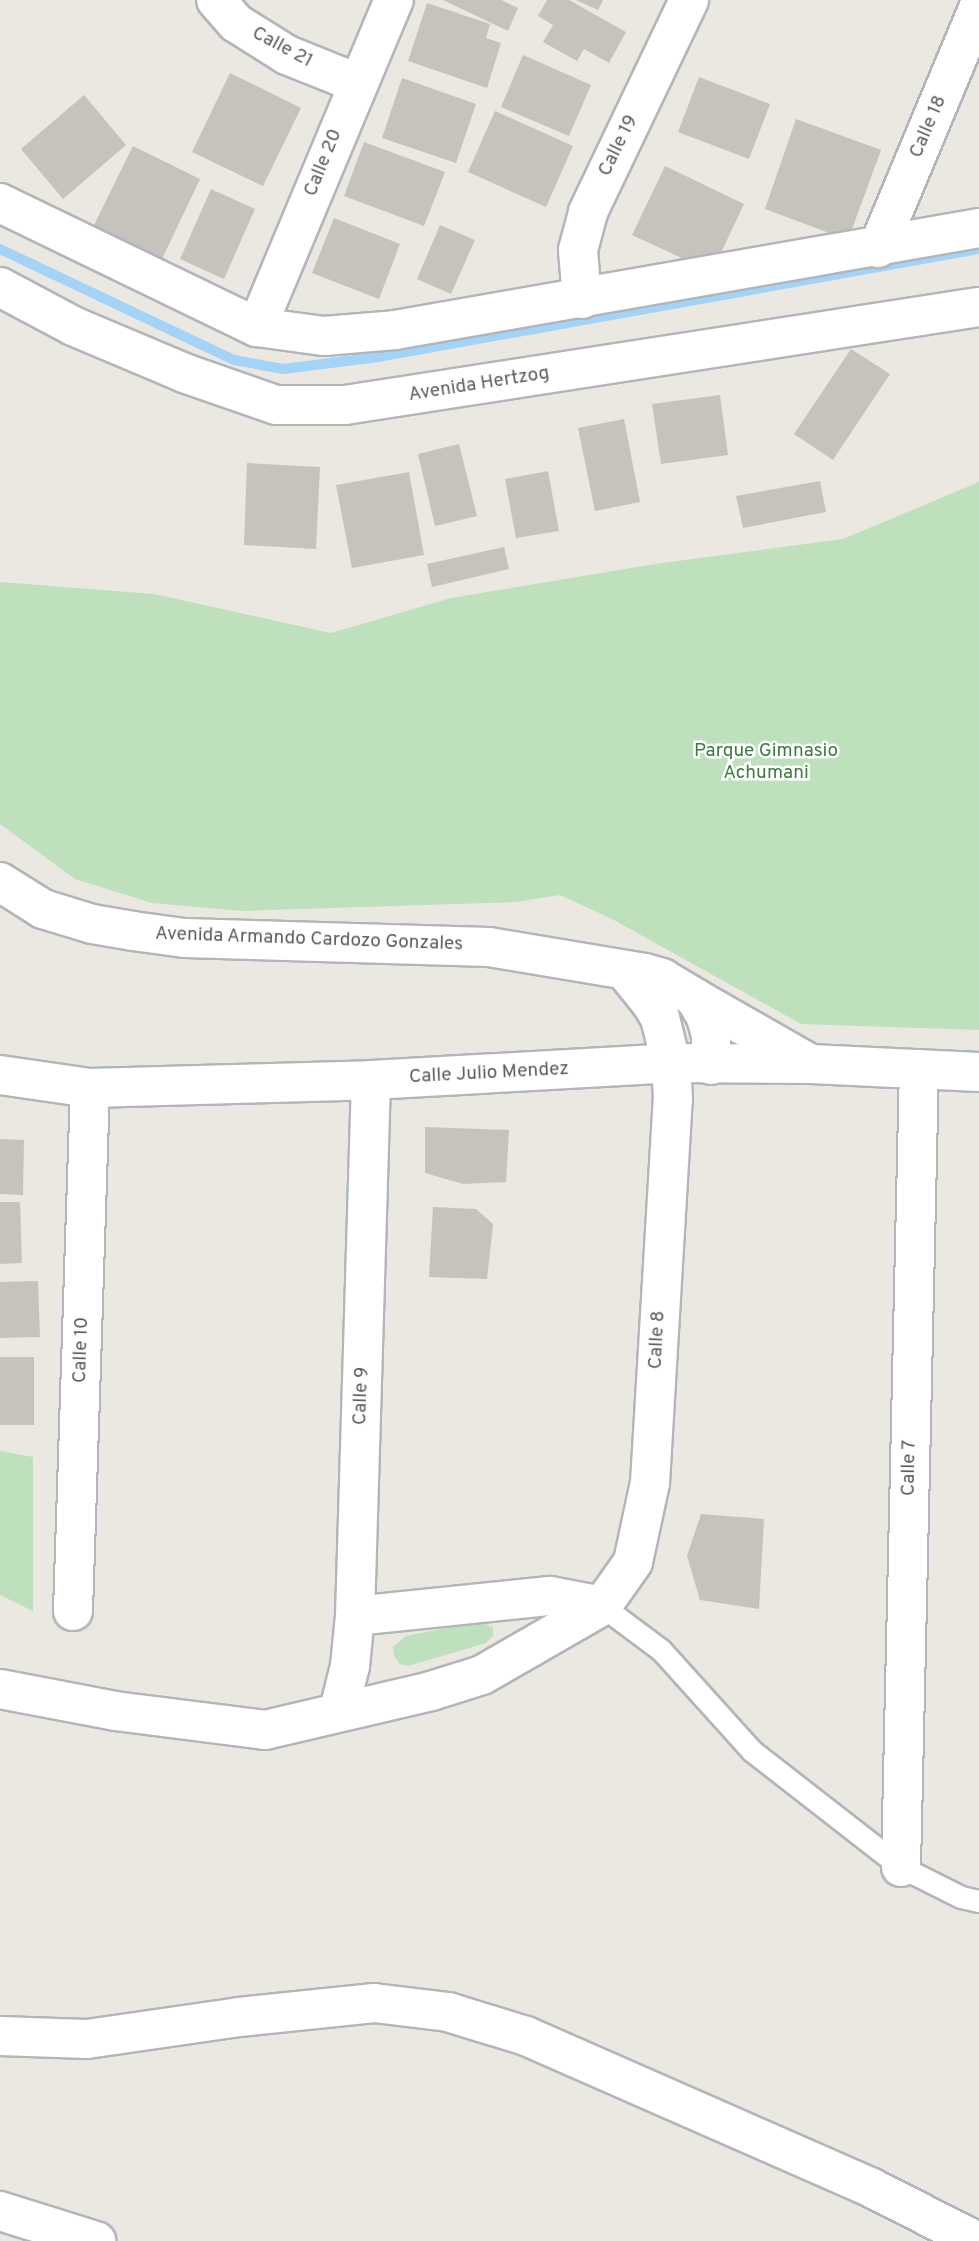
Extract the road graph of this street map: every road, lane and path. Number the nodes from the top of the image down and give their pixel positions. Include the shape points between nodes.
1 (216, 0) edge
2 (394, 0) edge
3 (689, 0) edge
4 (979, 6) edge
5 (357, 83) junction
6 (3, 201) edge
7 (979, 228) edge
8 (878, 248) junction
9 (0, 287) edge
10 (582, 299) junction
11 (979, 307) edge
12 (257, 327) junction
13 (0, 882) edge
14 (626, 972) junction
15 (695, 998) junction
16 (671, 1063) junction
17 (811, 1064) junction
18 (712, 1065) junction
19 (919, 1069) junction
20 (979, 1072) edge
21 (0, 1075) edge
22 (371, 1080) junction
23 (90, 1088) junction
24 (602, 1606) junction
25 (73, 1611) dead end
26 (355, 1616) junction
27 (0, 1689) edge
28 (339, 1710) junction
29 (901, 1867) junction
30 (979, 1901) edge
31 (0, 2036) edge
32 (0, 2211) edge
33 (96, 2241) edge
34 (975, 2241) edge

1 - 5 street, Calle 21 via 236,23 287,55
2 - 5 street, Calle 20
3 - 10 street, Calle 19 via 588,212 578,250
4 - 8 street, Calle 18
5 - 12 street, Calle 20
6 - 12 street
7 - 8 street
8 - 10 street
9 - 11 street, Avenida Hertzog via 73,326 184,373 276,405 345,405
10 - 12 street via 395,330 324,336
13 - 14 street, Avenida Armando Cardozo Gonzales via 43,909 133,931 185,938 489,947
14 - 15 street, Avenida Armando Cardozo Gonzales via 662,978
14 - 16 street via 660,1018
15 - 17 street, Avenida Armando Cardozo Gonzales
15 - 18 street via 708,1027
16 - 18 street, Calle Julio Mendez
16 - 22 street, Calle Julio Mendez
16 - 24 street, Calle 8 via 673,1099 650,1483 633,1562
17 - 18 street, Calle Julio Mendez
17 - 19 street, Calle Julio Mendez
19 - 20 street, Calle Julio Mendez
19 - 29 street, Calle 7
21 - 23 street, Calle Julio Mendez
22 - 23 street, Calle Julio Mendez
22 - 26 street, Calle 9
23 - 25 street, Calle 10
24 - 26 street via 550,1596
24 - 28 street via 482,1675
24 - 29 lane via 661,1650 752,1751
26 - 28 street, Calle 9
27 - 28 street via 115,1711 265,1730
29 - 30 lane
31 - 34 street via 87,2039 373,2003 448,2012 526,2036 872,2188
32 - 33 street

